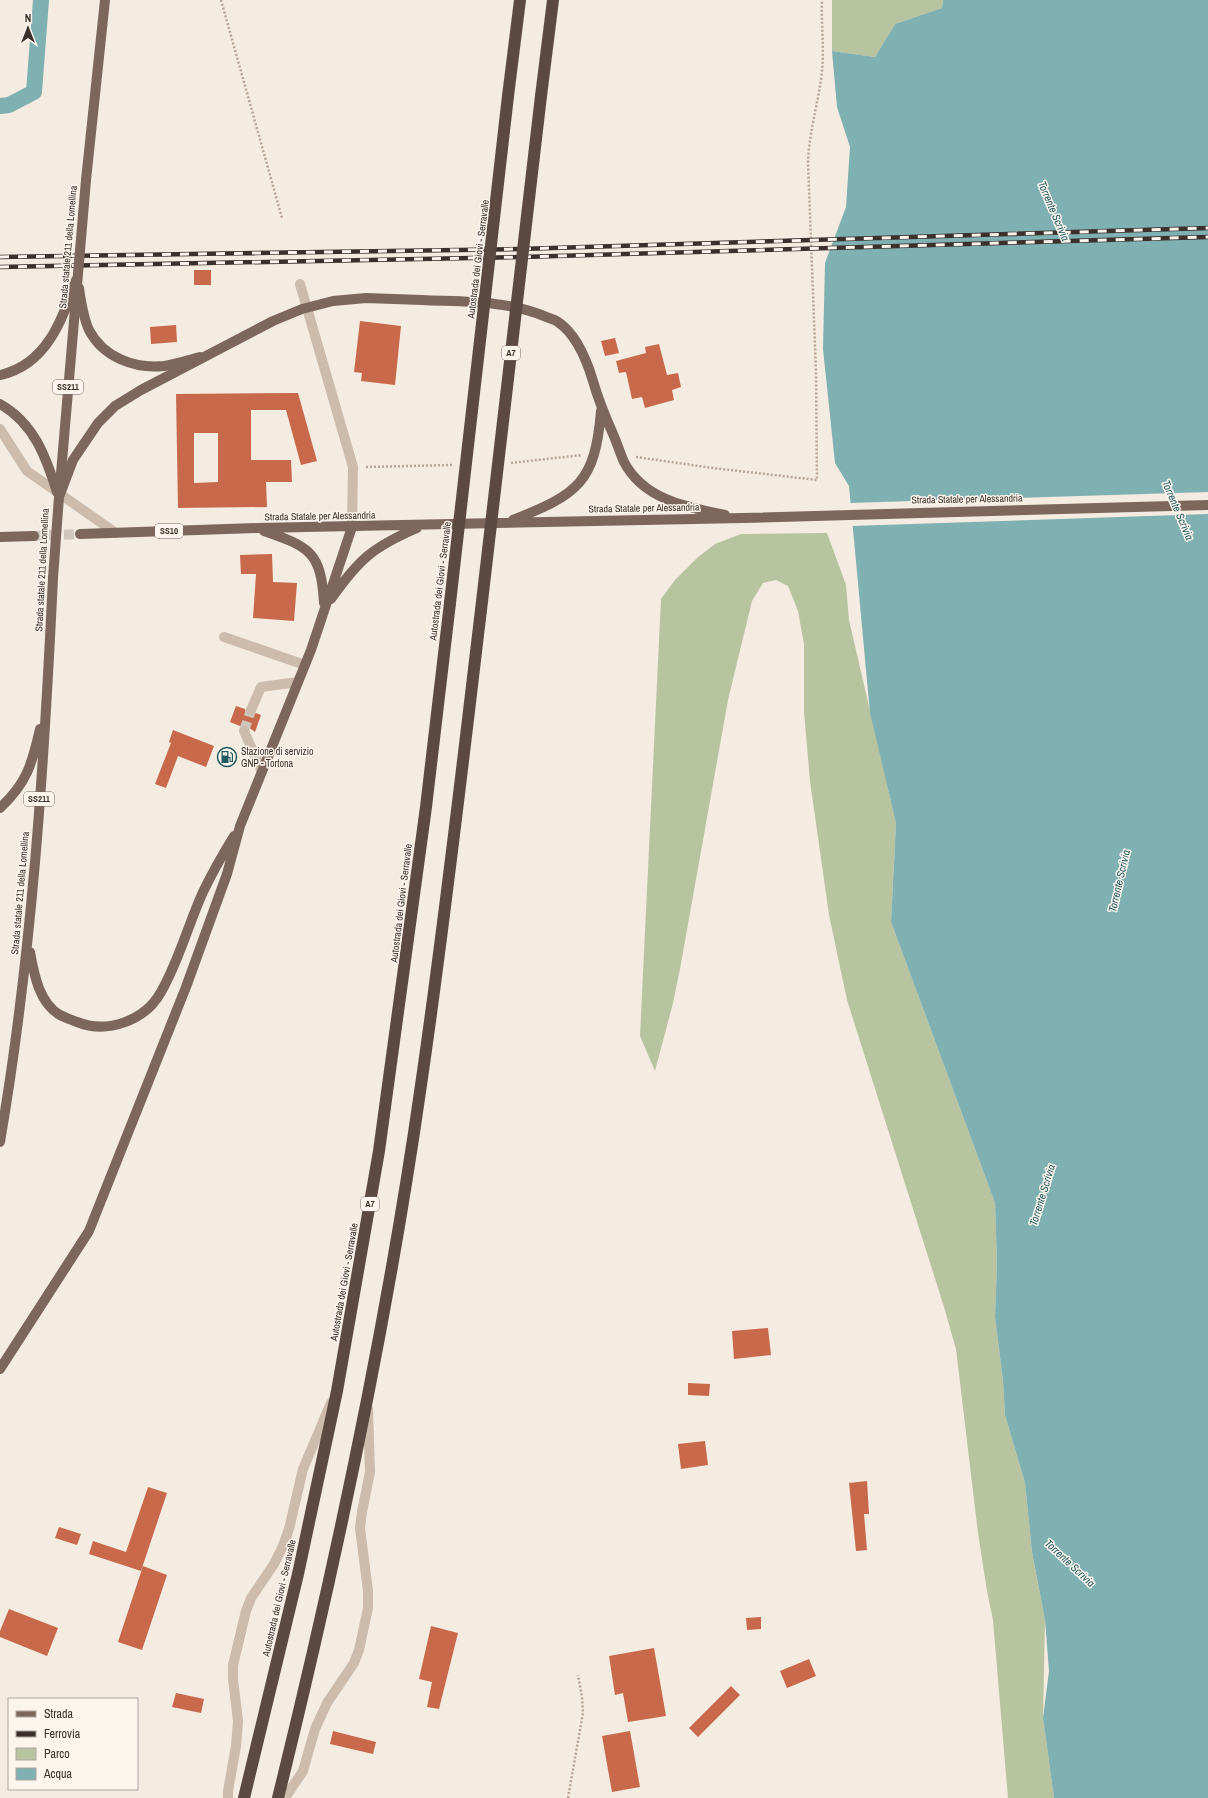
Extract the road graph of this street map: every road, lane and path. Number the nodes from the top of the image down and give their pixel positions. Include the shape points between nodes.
1 (105, 0) edge
2 (221, 0) edge
3 (520, 0) edge
4 (553, 0) edge
5 (822, 0) edge
6 (282, 218) dead end
7 (77, 277) junction
8 (300, 284) dead end
9 (205, 356) junction
10 (0, 375) edge
11 (0, 404) edge
12 (601, 409) junction
13 (0, 429) edge
14 (633, 457) dead end
15 (59, 497) junction
16 (1208, 505) edge
17 (743, 518) junction
18 (506, 523) junction
19 (423, 526) junction
20 (258, 528) junction
21 (352, 528) junction
22 (116, 533) junction
23 (80, 534) tunnel mouth
24 (34, 536) tunnel mouth
25 (1, 537) edge
26 (324, 609) junction
27 (224, 637) dead end
28 (305, 665) junction
29 (298, 682) junction
30 (48, 694) junction
31 (251, 710) tunnel mouth
32 (244, 731) tunnel mouth
33 (262, 772) junction
34 (0, 808) edge
35 (240, 826) junction
36 (28, 940) junction
37 (0, 1142) edge
38 (0, 1369) edge
39 (337, 1391) junction
40 (368, 1395) junction
41 (578, 1675) dead end
42 (228, 1798) edge
43 (244, 1798) edge
44 (278, 1798) edge
45 (285, 1798) edge
46 (568, 1798) edge

1 - 7 main road, Strada statale 211 della Lomellina / SS211, bridge
2 - 6 path
3 - 39 highway, Autostrada dei Giovi - Serravalle / A7, bridge via 426,807 378,1159
4 - 40 highway, A7, bridge via 481,610 421,1087
5 - 14 path via 824,53 808,145 817,480
7 - 9 main road, bridge via 89,330 113,356 126,363 164,366
7 - 10 main road via 60,323 42,351 27,364 11,373
7 - 15 main road, Strada statale 211 della Lomellina / SS211, bridge
8 - 21 street via 353,467
9 - 12 main road, bridge via 273,321 302,309 333,301 366,298 495,304 533,311 558,322 576,342 589,368
9 - 15 main road, bridge via 115,406 98,422 73,460
11 - 15 main road, bridge via 17,416 40,444
12 - 17 main road via 625,463 637,480 651,492 685,506
12 - 18 main road via 596,450 586,476 560,499
13 - 22 street via 27,471
15 - 30 main road, Strada statale 211 della Lomellina / SS211, bridge
16 - 17 main road, Strada Statale per Alessandria
17 - 18 main road, Strada Statale per Alessandria
18 - 19 main road, Strada Statale per Alessandria
19 - 21 main road, Strada Statale per Alessandria
19 - 26 main road via 389,541 360,562
20 - 21 main road, Strada Statale per Alessandria
20 - 22 main road, Strada Statale per Alessandria / SS10
20 - 26 main road via 299,544 309,552 321,572
21 - 26 main road
22 - 23 main road, Strada Statale per Alessandria / SS10
24 - 25 main road
26 - 28 main road
27 - 28 street
28 - 29 main road
29 - 31 street via 261,687
29 - 33 main road
30 - 34 main road via 27,775 16,792
30 - 36 main road, Strada statale 211 della Lomellina / SS211
32 - 33 street
33 - 35 main road
35 - 36 main road via 203,891 161,994 148,1008 129,1021 109,1027 86,1026 60,1015 47,1003 39,989
35 - 38 main road via 227,874 186,987 89,1231
36 - 37 main road, Strada statale 211 della Lomellina / SS211 via 18,1031
39 - 42 street via 303,1469 282,1548 246,1611 233,1665 232,1679 238,1721
39 - 43 highway, Autostrada dei Giovi - Serravalle / A7 via 298,1574
40 - 44 highway, A7 via 327,1591
40 - 45 street via 370,1472 360,1528 368,1608 354,1663 327,1703 315,1729 303,1771
41 - 46 path via 582,1713

